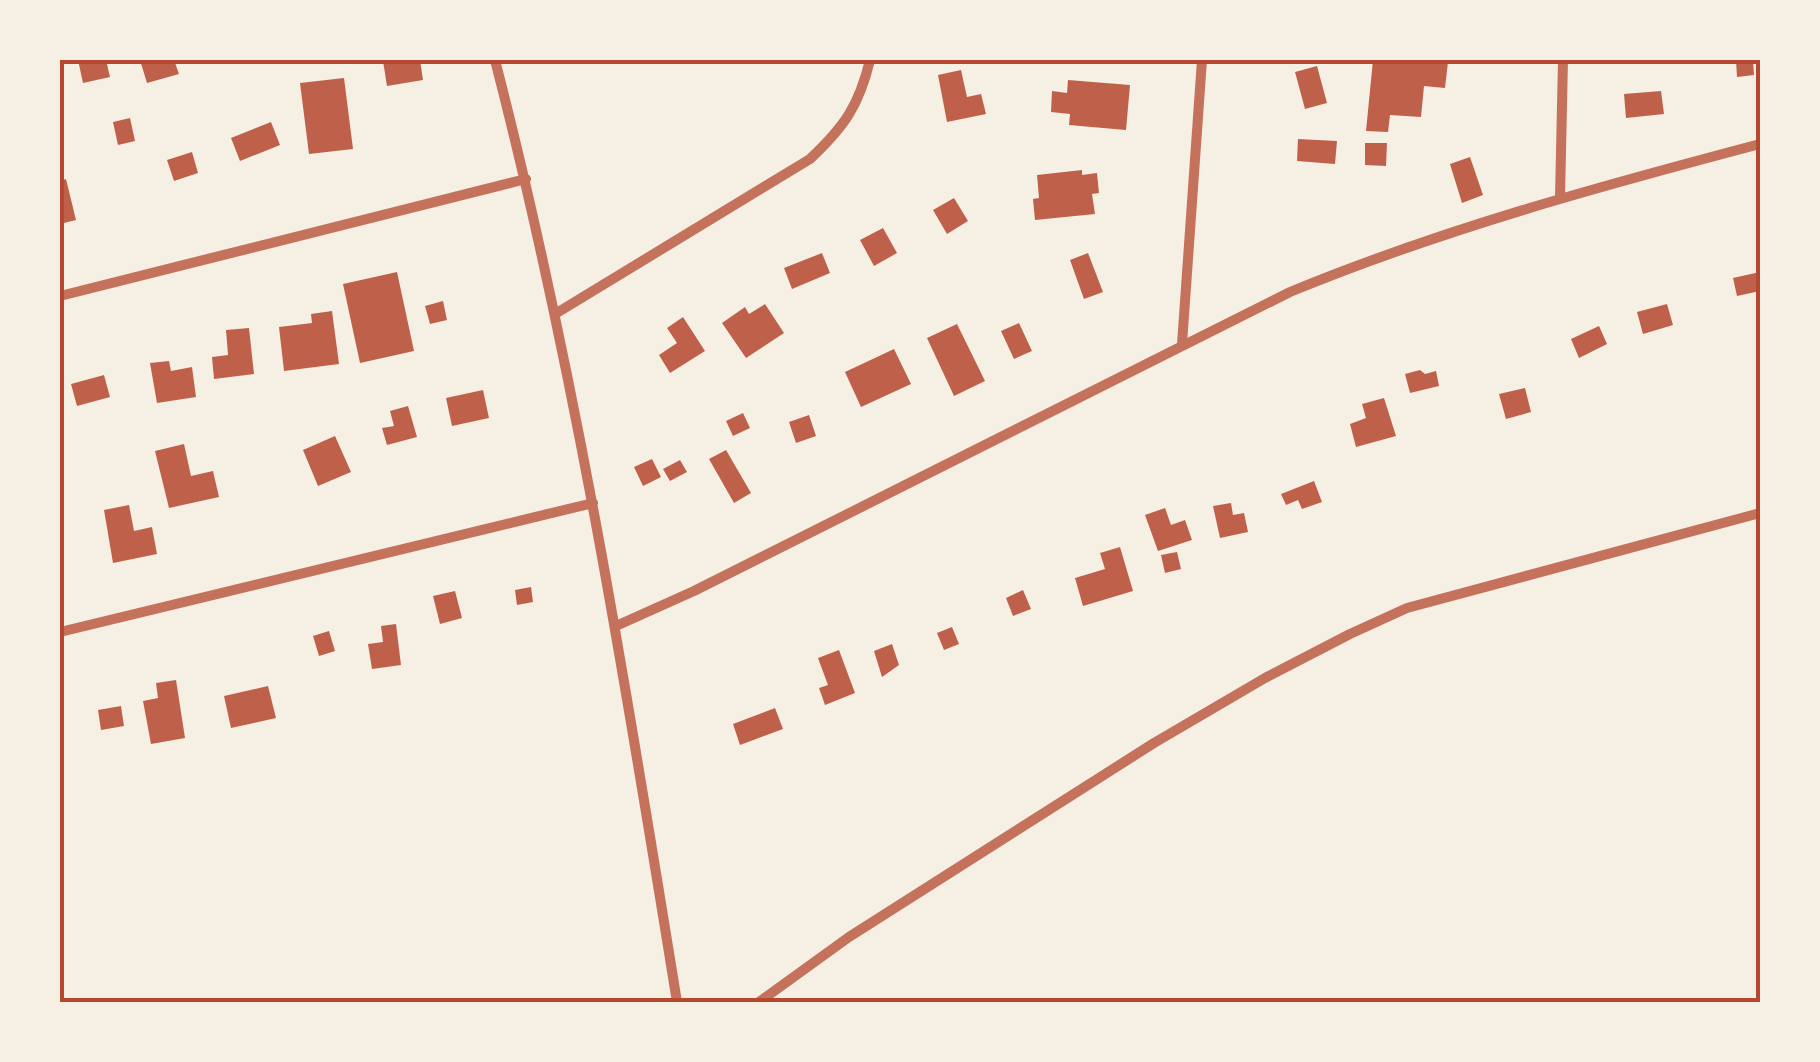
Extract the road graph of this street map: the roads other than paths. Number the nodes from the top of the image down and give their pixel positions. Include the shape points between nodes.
1 (495, 60) edge
2 (870, 60) edge
3 (1202, 60) edge
4 (1563, 60) edge
5 (1760, 144) edge
6 (526, 178) junction
7 (1560, 197) junction
8 (60, 296) edge
9 (555, 314) junction
10 (1182, 344) junction
11 (592, 503) junction
12 (1760, 513) edge
13 (616, 626) junction
14 (60, 632) edge
15 (676, 1002) edge
16 (759, 1002) edge

1 - 6 street
2 - 9 street via 842,129 810,160
3 - 10 street
4 - 7 street
5 - 7 street
6 - 8 street
6 - 9 street
7 - 10 street via 1375,256
9 - 11 street
10 - 13 street
11 - 13 street
11 - 14 street
12 - 16 street via 1515,576 1407,608 1350,634 1154,743 849,937
13 - 15 street

